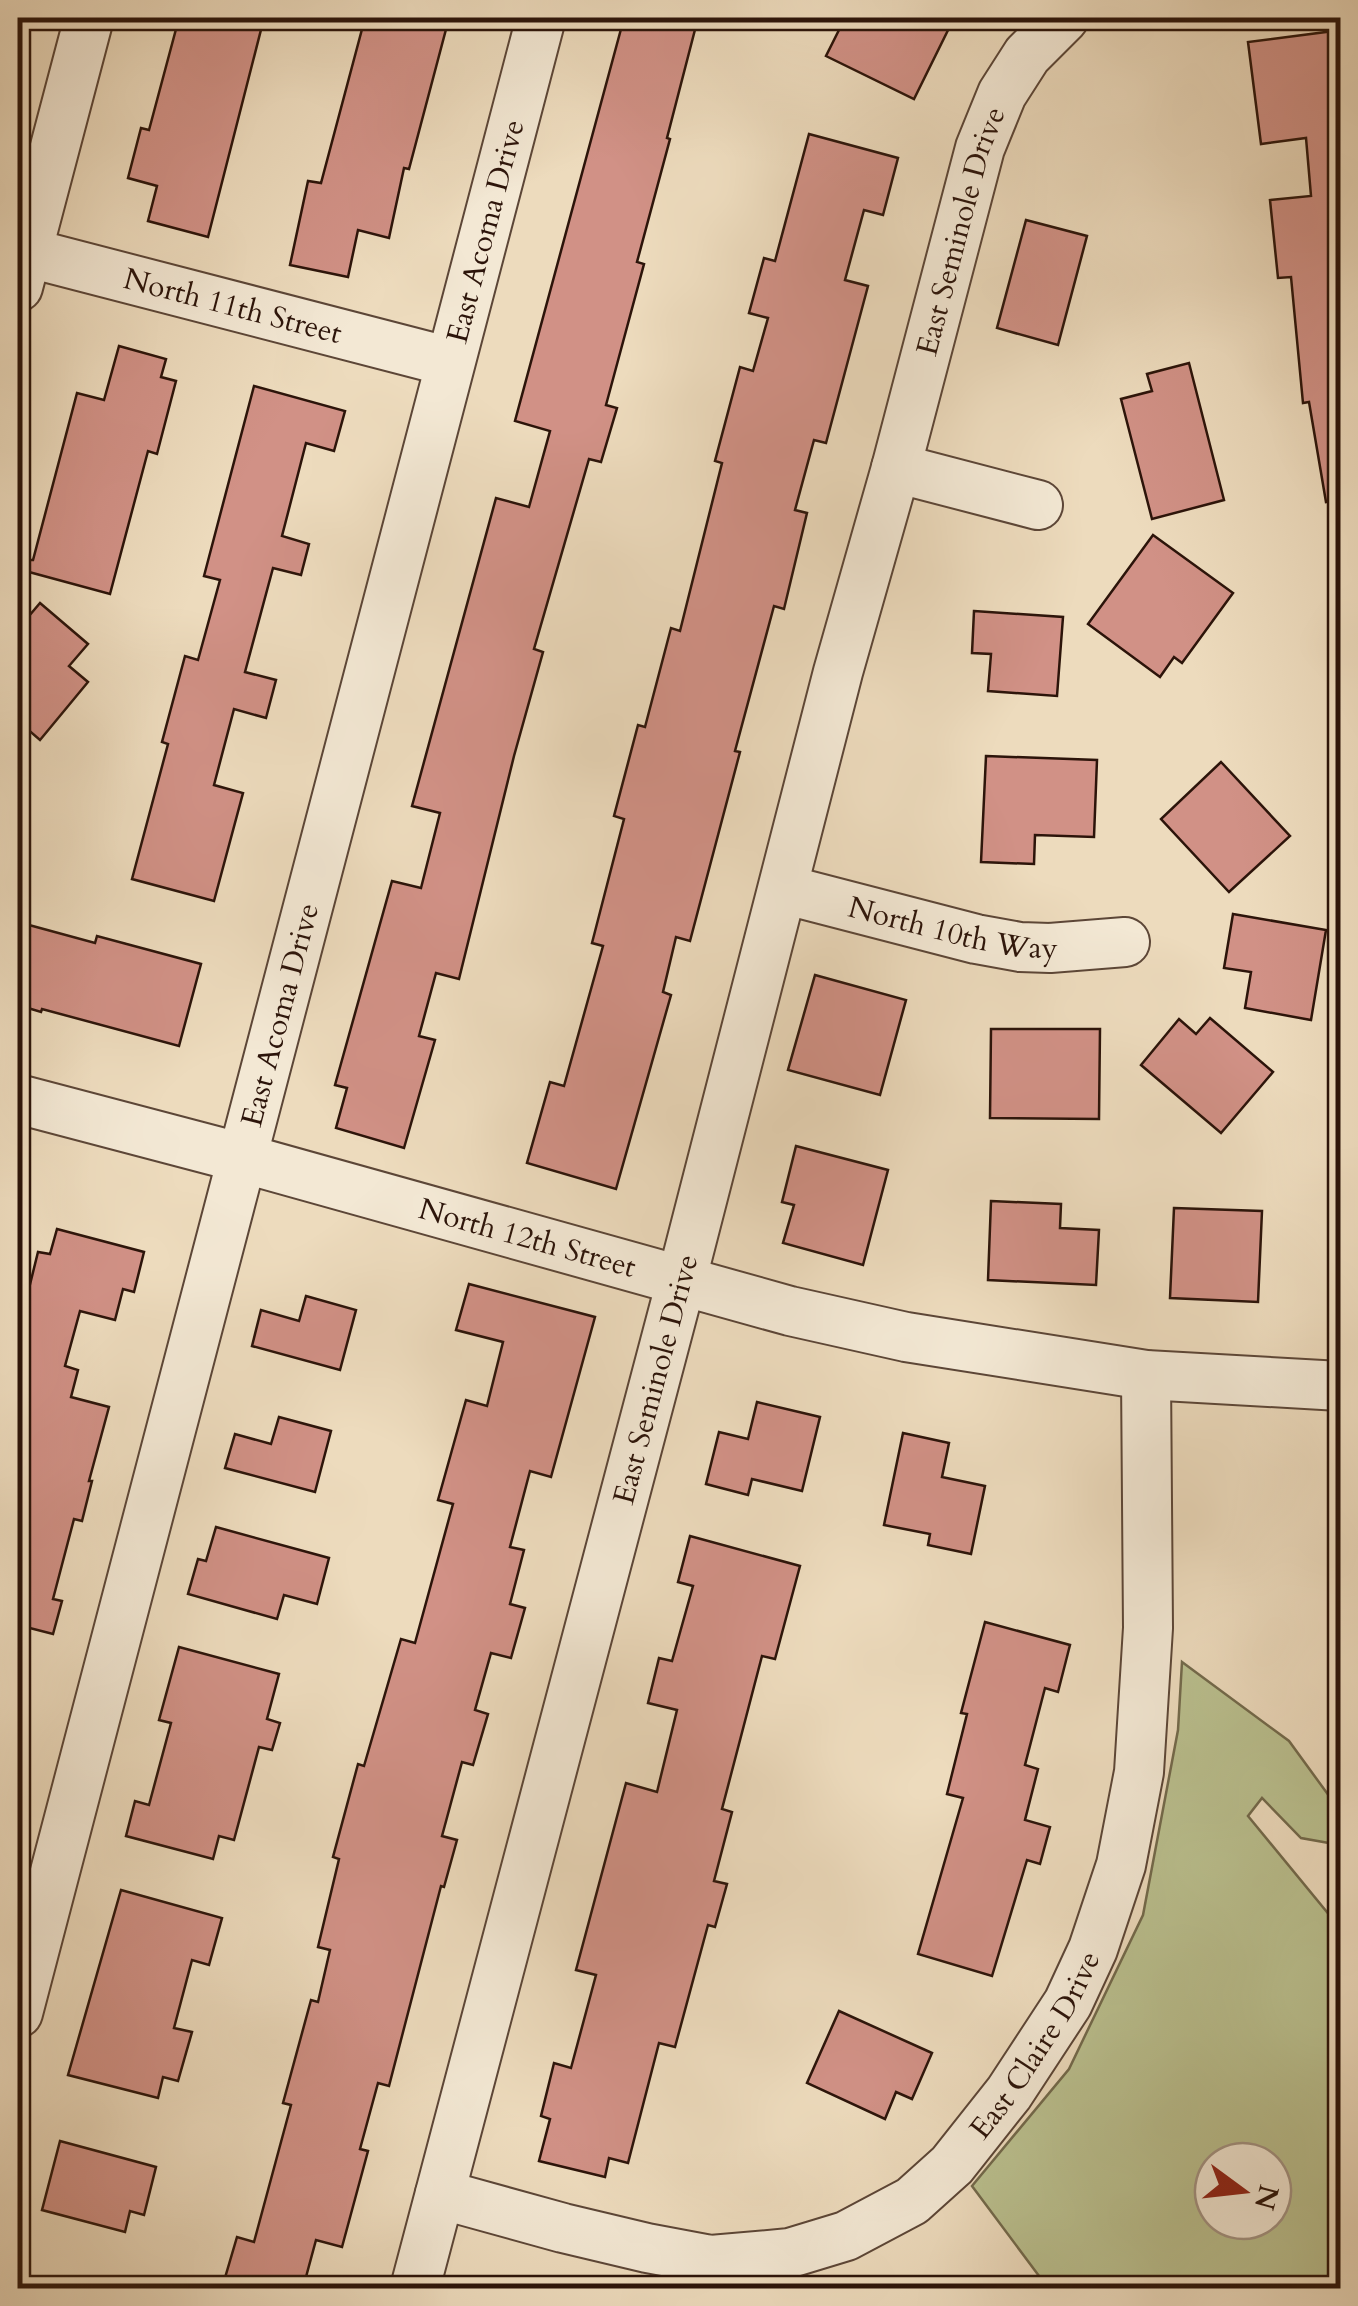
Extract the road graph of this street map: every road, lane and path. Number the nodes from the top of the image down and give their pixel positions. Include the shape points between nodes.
1 (90, 18) edge
2 (540, 18) edge
3 (1064, 18) edge
4 (21, 263) edge
5 (450, 362) junction
6 (896, 468) junction
7 (1038, 505) dead end
8 (782, 888) junction
9 (1125, 942) dead end
10 (18, 1098) edge
11 (242, 1158) junction
12 (682, 1282) junction
13 (1146, 1375) junction
14 (1340, 1386) edge
15 (20, 1992) edge
16 (440, 2194) junction
17 (415, 2288) edge

1 - 4 street
2 - 5 street, East Acoma Drive
3 - 6 street, East Seminole Drive via 1027,55 980,148
4 - 5 street, North 11th Street
5 - 11 street, East Acoma Drive
6 - 7 street
6 - 8 street, East Seminole Drive
8 - 9 street, North 10th Way via 1005,944
8 - 12 street, East Seminole Drive
10 - 11 street, North 12th Street
11 - 12 street, North 12th Street
11 - 15 street, East Acoma Drive
12 - 13 street, North 12th Street via 906,1337
12 - 16 street, East Seminole Drive
13 - 14 street, North 12th Street
13 - 16 street, East Claire Drive via 1148,1628 1139,1772 1121,1865 1068,2003 952,2165 912,2201 846,2236 790,2253 711,2260
16 - 17 street, East Seminole Drive

